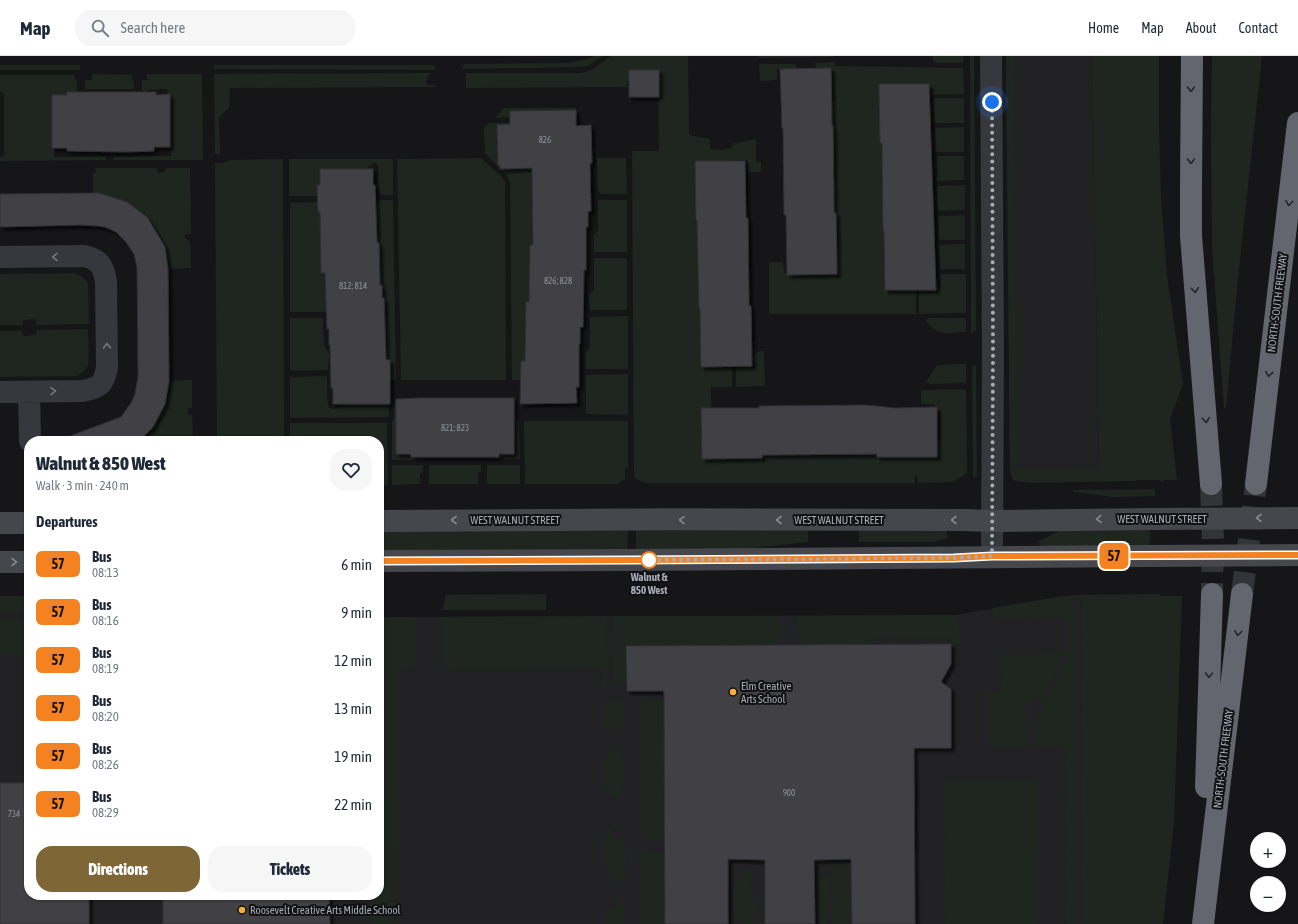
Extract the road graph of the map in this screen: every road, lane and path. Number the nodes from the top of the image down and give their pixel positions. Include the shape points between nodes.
1 (991, 56) edge
2 (1192, 56) edge
3 (1298, 123) edge
4 (0, 257) edge
5 (0, 392) edge
6 (29, 392) junction
7 (30, 436) edge
8 (1211, 484) tunnel mouth
9 (1256, 484) tunnel mouth
10 (1298, 518) edge
11 (384, 521) edge
12 (993, 521) junction
13 (0, 523) edge
14 (24, 523) edge
15 (1298, 555) edge
16 (992, 556) junction
17 (384, 561) edge
18 (0, 562) edge
19 (24, 562) edge
20 (1212, 594) tunnel mouth
21 (1242, 594) tunnel mouth
22 (1200, 924) edge
23 (1203, 924) edge

1 - 12 street
2 -> 8 highway via 1191,236
3 -> 9 highway, NORTH-SOUTH FREEWAY
6 -> 4 street via 82,391 102,384 107,368 104,271 100,263 84,256
5 - 6 street
6 - 7 street
10 -> 12 main road, WEST WALNUT STREET, bridge
12 -> 11 main road, WEST WALNUT STREET
12 - 16 street
13 - 14 main road
15 - 16 main road, bridge
16 - 17 main road
18 -> 19 main road
20 -> 22 highway
21 -> 23 highway, NORTH-SOUTH FREEWAY

